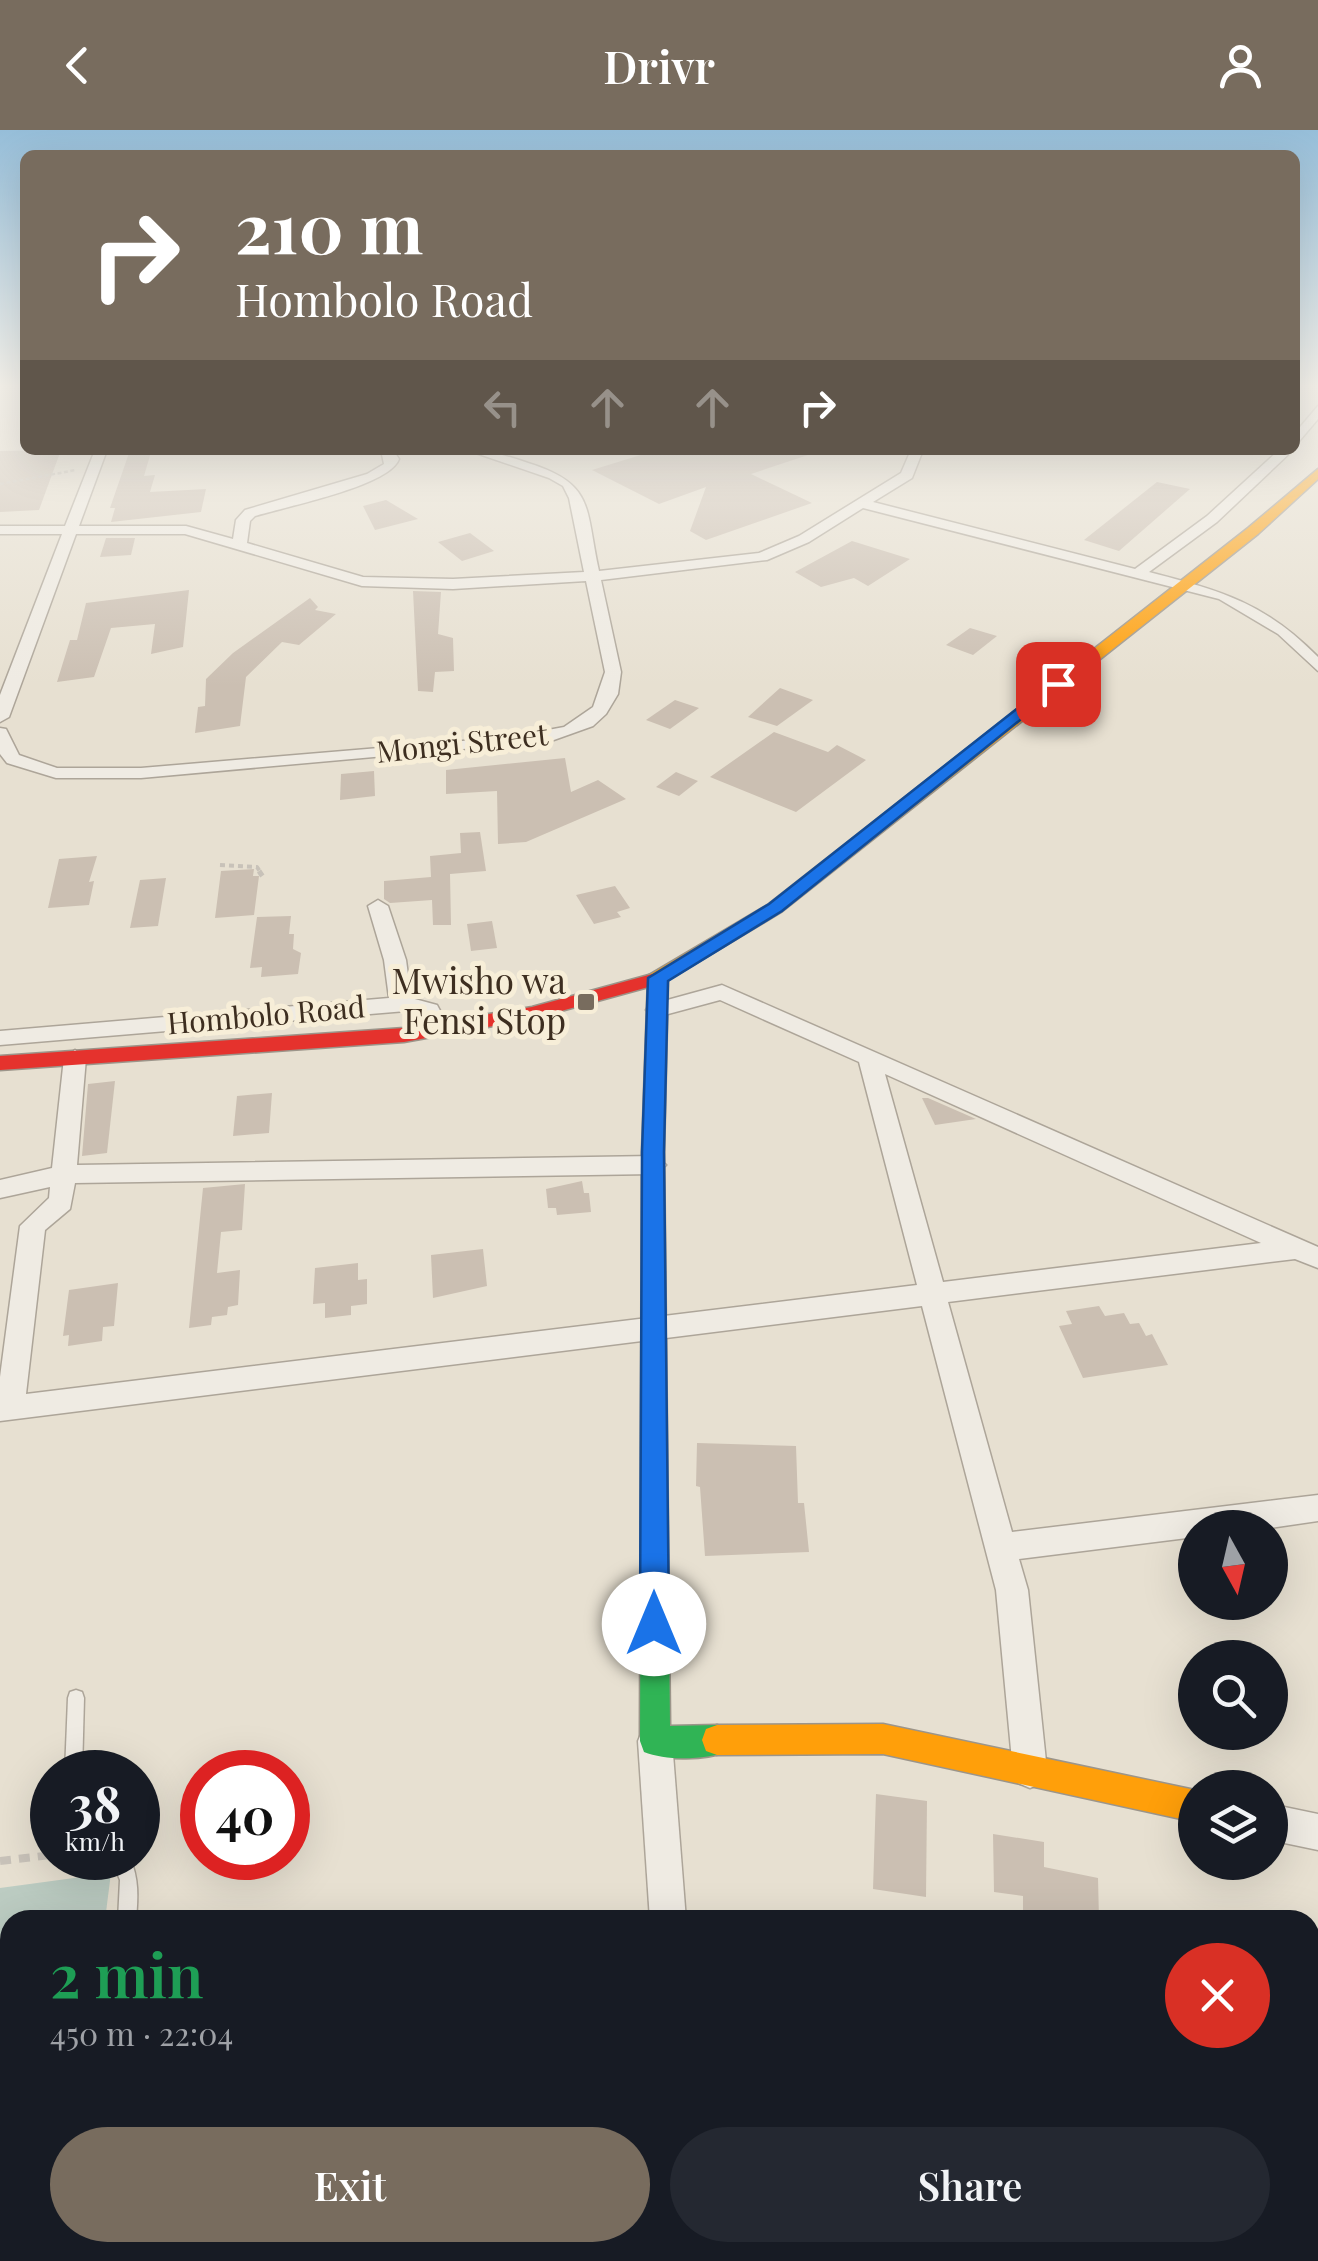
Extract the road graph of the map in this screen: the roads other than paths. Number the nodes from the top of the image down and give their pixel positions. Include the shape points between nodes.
1 (86, 487) edge
2 (334, 487) edge
3 (570, 487) edge
4 (886, 487) edge
5 (1247, 487) edge
6 (1300, 487) edge
7 (860, 503) junction
8 (71, 527) junction
9 (0, 530) edge
10 (240, 543) junction
11 (1137, 574) junction
12 (594, 576) junction
13 (1183, 585) junction
14 (1318, 666) edge
15 (0, 718) edge
16 (0, 733) edge
17 (7, 764) edge
18 (378, 906) dead end
19 (658, 978) junction
20 (401, 1005) junction
21 (657, 1010) junction
22 (440, 1029) junction
23 (0, 1038) edge
24 (869, 1056) junction
25 (75, 1058) junction
26 (0, 1062) edge
27 (654, 1165) junction
28 (65, 1174) junction
29 (0, 1188) edge
30 (1307, 1254) edge
31 (933, 1292) junction
32 (654, 1326) junction
33 (5, 1408) edge
34 (1318, 1508) edge
35 (1000, 1548) junction
36 (76, 1698) dead end
37 (655, 1742) junction
38 (74, 1750) edge
39 (1030, 1771) junction
40 (1178, 1802) edge
41 (1288, 1826) edge
42 (1318, 1832) edge
43 (130, 1880) edge
44 (128, 1910) edge
45 (667, 1910) edge

1 - 8 street
2 - 10 street via 250,513
3 - 12 street, Mongi Street
4 - 7 street
5 - 11 street
6 - 13 street, Hombolo Road
7 - 11 street
7 - 12 street via 804,539 762,556
8 - 9 street
8 - 10 street via 155,527
8 - 15 street
10 - 12 street via 362,581
11 - 13 street
12 - 17 street, Mongi Street via 612,692 597,716 578,729 508,742 141,772 56,773
13 - 14 street via 1261,615
13 - 19 street, Hombolo Road via 775,908
16 - 17 street, Mongi Street
18 - 20 street
19 - 21 street
19 - 22 street, Hombolo Road via 532,1014
20 - 22 street via 429,1010
20 - 23 street
21 - 24 street via 722,992
21 - 27 street
22 - 25 street, Hombolo Road
24 - 30 street
24 - 31 street
25 - 26 street, Hombolo Road
25 - 28 street
27 - 28 street
27 - 32 street
28 - 29 street
28 - 33 street via 61,1202 33,1226
30 - 31 street
31 - 32 street
31 - 35 street
32 - 33 street
32 - 37 street
34 - 35 street
35 - 39 street via 1012,1590
36 - 38 lane
37 - 39 street via 882,1739
37 - 45 street
39 - 40 street
41 - 42 street
43 - 44 lane

